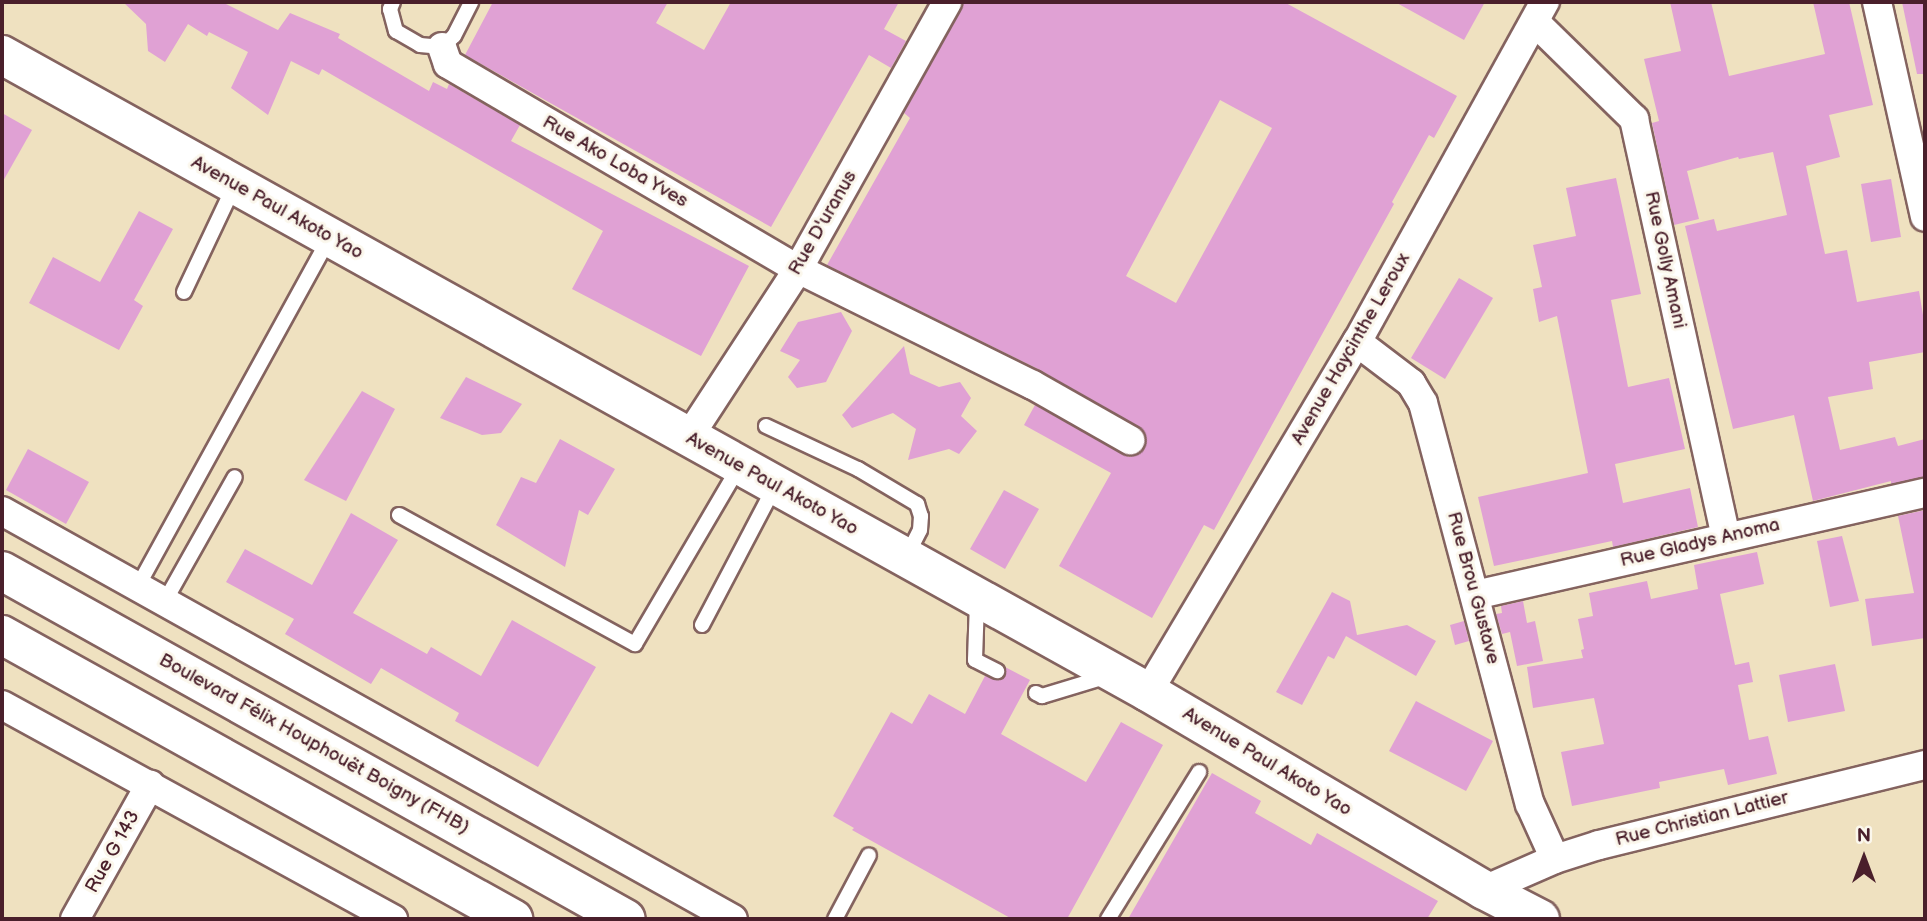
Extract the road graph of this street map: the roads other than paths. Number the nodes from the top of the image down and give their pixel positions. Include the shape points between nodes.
1 (393, 2) edge
2 (471, 2) edge
3 (947, 2) edge
4 (1877, 2) edge
5 (1540, 12) edge
6 (442, 47) junction
7 (2, 54) edge
8 (235, 184) junction
9 (1925, 216) edge
10 (330, 237) junction
11 (798, 270) junction
12 (184, 292) dead end
13 (1357, 342) junction
14 (766, 426) dead end
15 (688, 438) junction
16 (1130, 440) dead end
17 (740, 466) junction
18 (235, 477) dead end
19 (776, 485) junction
20 (1925, 493) edge
21 (2, 511) edge
22 (400, 514) dead end
23 (1726, 537) junction
24 (906, 558) junction
25 (2, 571) edge
26 (138, 586) junction
27 (1475, 595) junction
28 (977, 597) junction
29 (165, 601) junction
30 (702, 625) dead end
31 (2, 635) edge
32 (997, 671) dead end
33 (1115, 674) junction
34 (1148, 692) junction
35 (1036, 693) dead end
36 (2, 705) edge
37 (1925, 765) edge
38 (1199, 772) dead end
39 (150, 785) junction
40 (869, 855) dead end
41 (1555, 859) junction
42 (1484, 890) junction
43 (75, 919) edge
44 (393, 919) edge
45 (513, 919) edge
46 (626, 919) edge
47 (733, 919) edge
48 (835, 919) edge
49 (1108, 919) edge
50 (1540, 919) edge

1 - 6 lane via 390,9 397,31 420,45
2 - 6 lane via 454,36
3 - 11 street, Rue D'uranus
4 - 9 street
5 - 13 street, Avenue Haycinthe Leroux
5 - 23 street, Rue Golly Amani via 1634,119
6 - 11 street, Rue Ako Loba Yves via 448,64
7 - 8 main road, Avenue Paul Akoto Yao
8 - 10 main road, Avenue Paul Akoto Yao
8 - 12 lane
10 - 15 main road, Avenue Paul Akoto Yao
10 - 26 lane
11 - 15 street, Rue D'uranus
11 - 16 street, Rue Ako Loba Yves via 1033,385
13 - 27 street, Rue Brou Gustave via 1411,383 1423,403
13 - 34 street, Avenue Haycinthe Leroux
14 - 24 lane via 858,469 917,504 920,530
15 - 17 main road, Avenue Paul Akoto Yao
17 - 19 main road, Avenue Paul Akoto Yao
17 - 22 lane via 635,644
18 - 29 lane
19 - 24 main road, Avenue Paul Akoto Yao
19 - 30 lane
20 - 23 street, Rue Gladys Anoma
21 - 26 street
23 - 27 street, Rue Gladys Anoma
24 - 28 main road, Avenue Paul Akoto Yao
25 - 46 main road, Boulevard Félix Houphouët Boigny (FHB)
26 - 29 street
27 - 41 street, Rue Brou Gustave via 1530,804
28 - 32 lane via 975,660
28 - 33 main road, Avenue Paul Akoto Yao
29 - 47 street
31 - 45 main road
33 - 34 main road, Avenue Paul Akoto Yao
33 - 35 lane via 1042,696
34 - 42 main road, Avenue Paul Akoto Yao
36 - 39 street
37 - 41 street, Rue Christian Lattier
38 - 49 lane
39 - 43 street, Rue G 143
39 - 44 street
40 - 48 lane
41 - 42 street, Rue Christian Lattier
42 - 50 main road, Avenue Paul Akoto Yao

